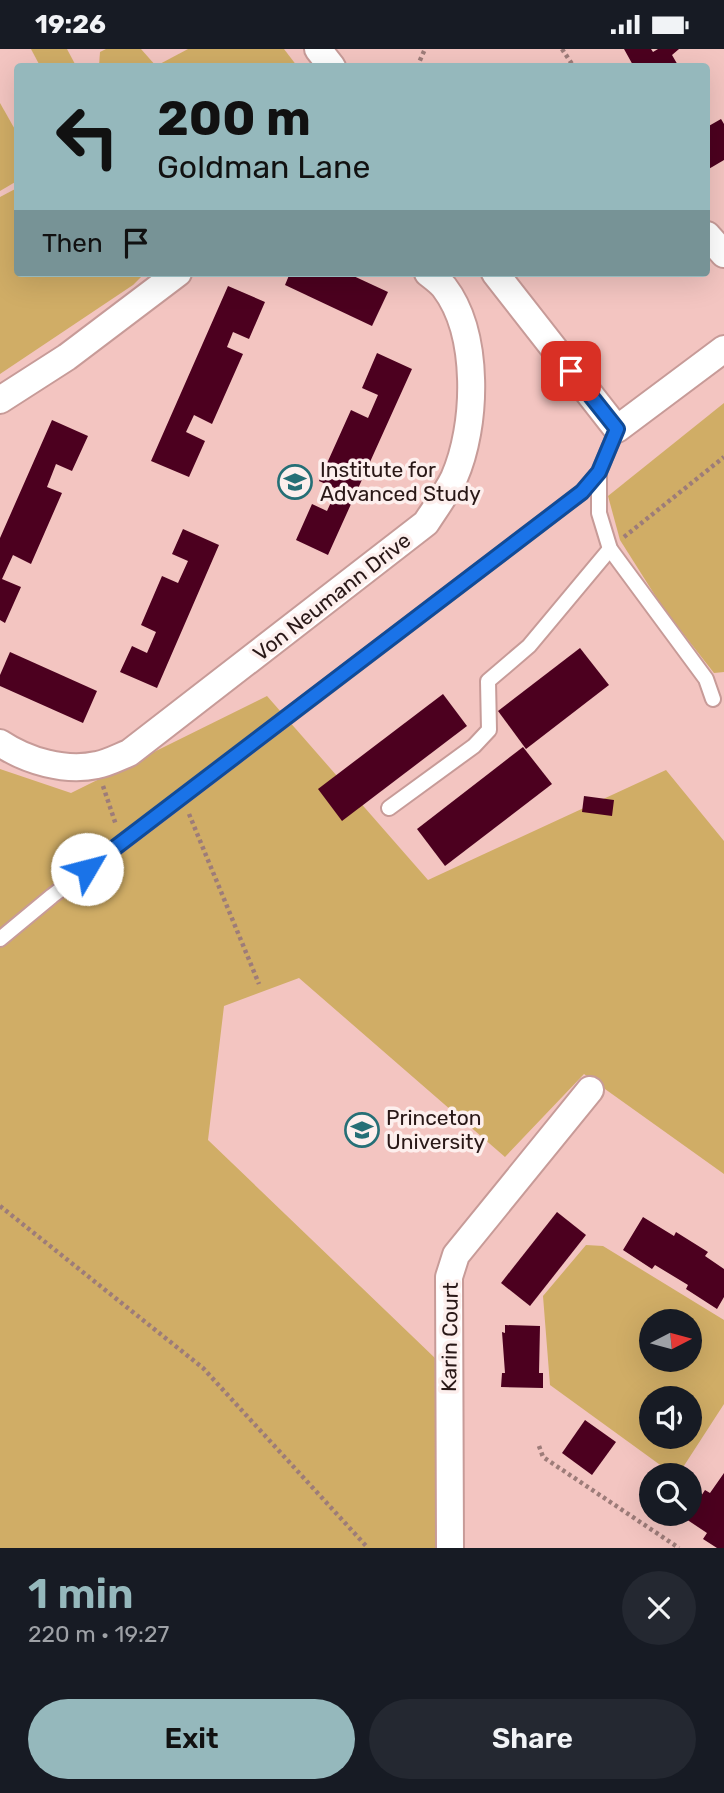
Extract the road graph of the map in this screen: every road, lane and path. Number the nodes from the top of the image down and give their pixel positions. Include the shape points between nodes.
1 (318, 49) edge
2 (329, 63) edge
3 (710, 238) edge
4 (724, 254) edge
5 (173, 277) edge
6 (433, 277) edge
7 (498, 277) edge
8 (724, 349) edge
9 (0, 400) edge
10 (617, 429) junction
11 (724, 457) edge
12 (599, 472) junction
13 (610, 549) junction
14 (713, 699) dead end
15 (0, 743) edge
16 (96, 766) junction
17 (182, 797) junction
18 (389, 808) dead end
19 (122, 843) junction
20 (0, 939) edge
21 (259, 984) dead end
22 (590, 1090) dead end
23 (0, 1206) edge
24 (539, 1446) dead end
25 (368, 1548) edge
26 (450, 1548) edge
27 (679, 1548) edge

1 - 2 street
3 - 4 street
5 - 9 street
6 - 16 street, Von Neumann Drive via 444,287 460,320 473,391 468,432 453,478 426,523 129,753
7 - 10 street
8 - 10 street
10 - 12 lane
11 - 13 path
12 - 13 lane via 599,513
12 - 17 lane via 582,492
13 - 14 lane via 706,679
13 - 18 lane via 529,646 488,681 489,730
15 - 16 street, Von Neumann Drive via 58,767
16 - 19 path
17 - 19 lane
17 - 21 path
19 - 20 lane
22 - 26 street, Karin Court via 456,1255 449,1276
23 - 25 path via 203,1368
24 - 27 path via 543,1457

